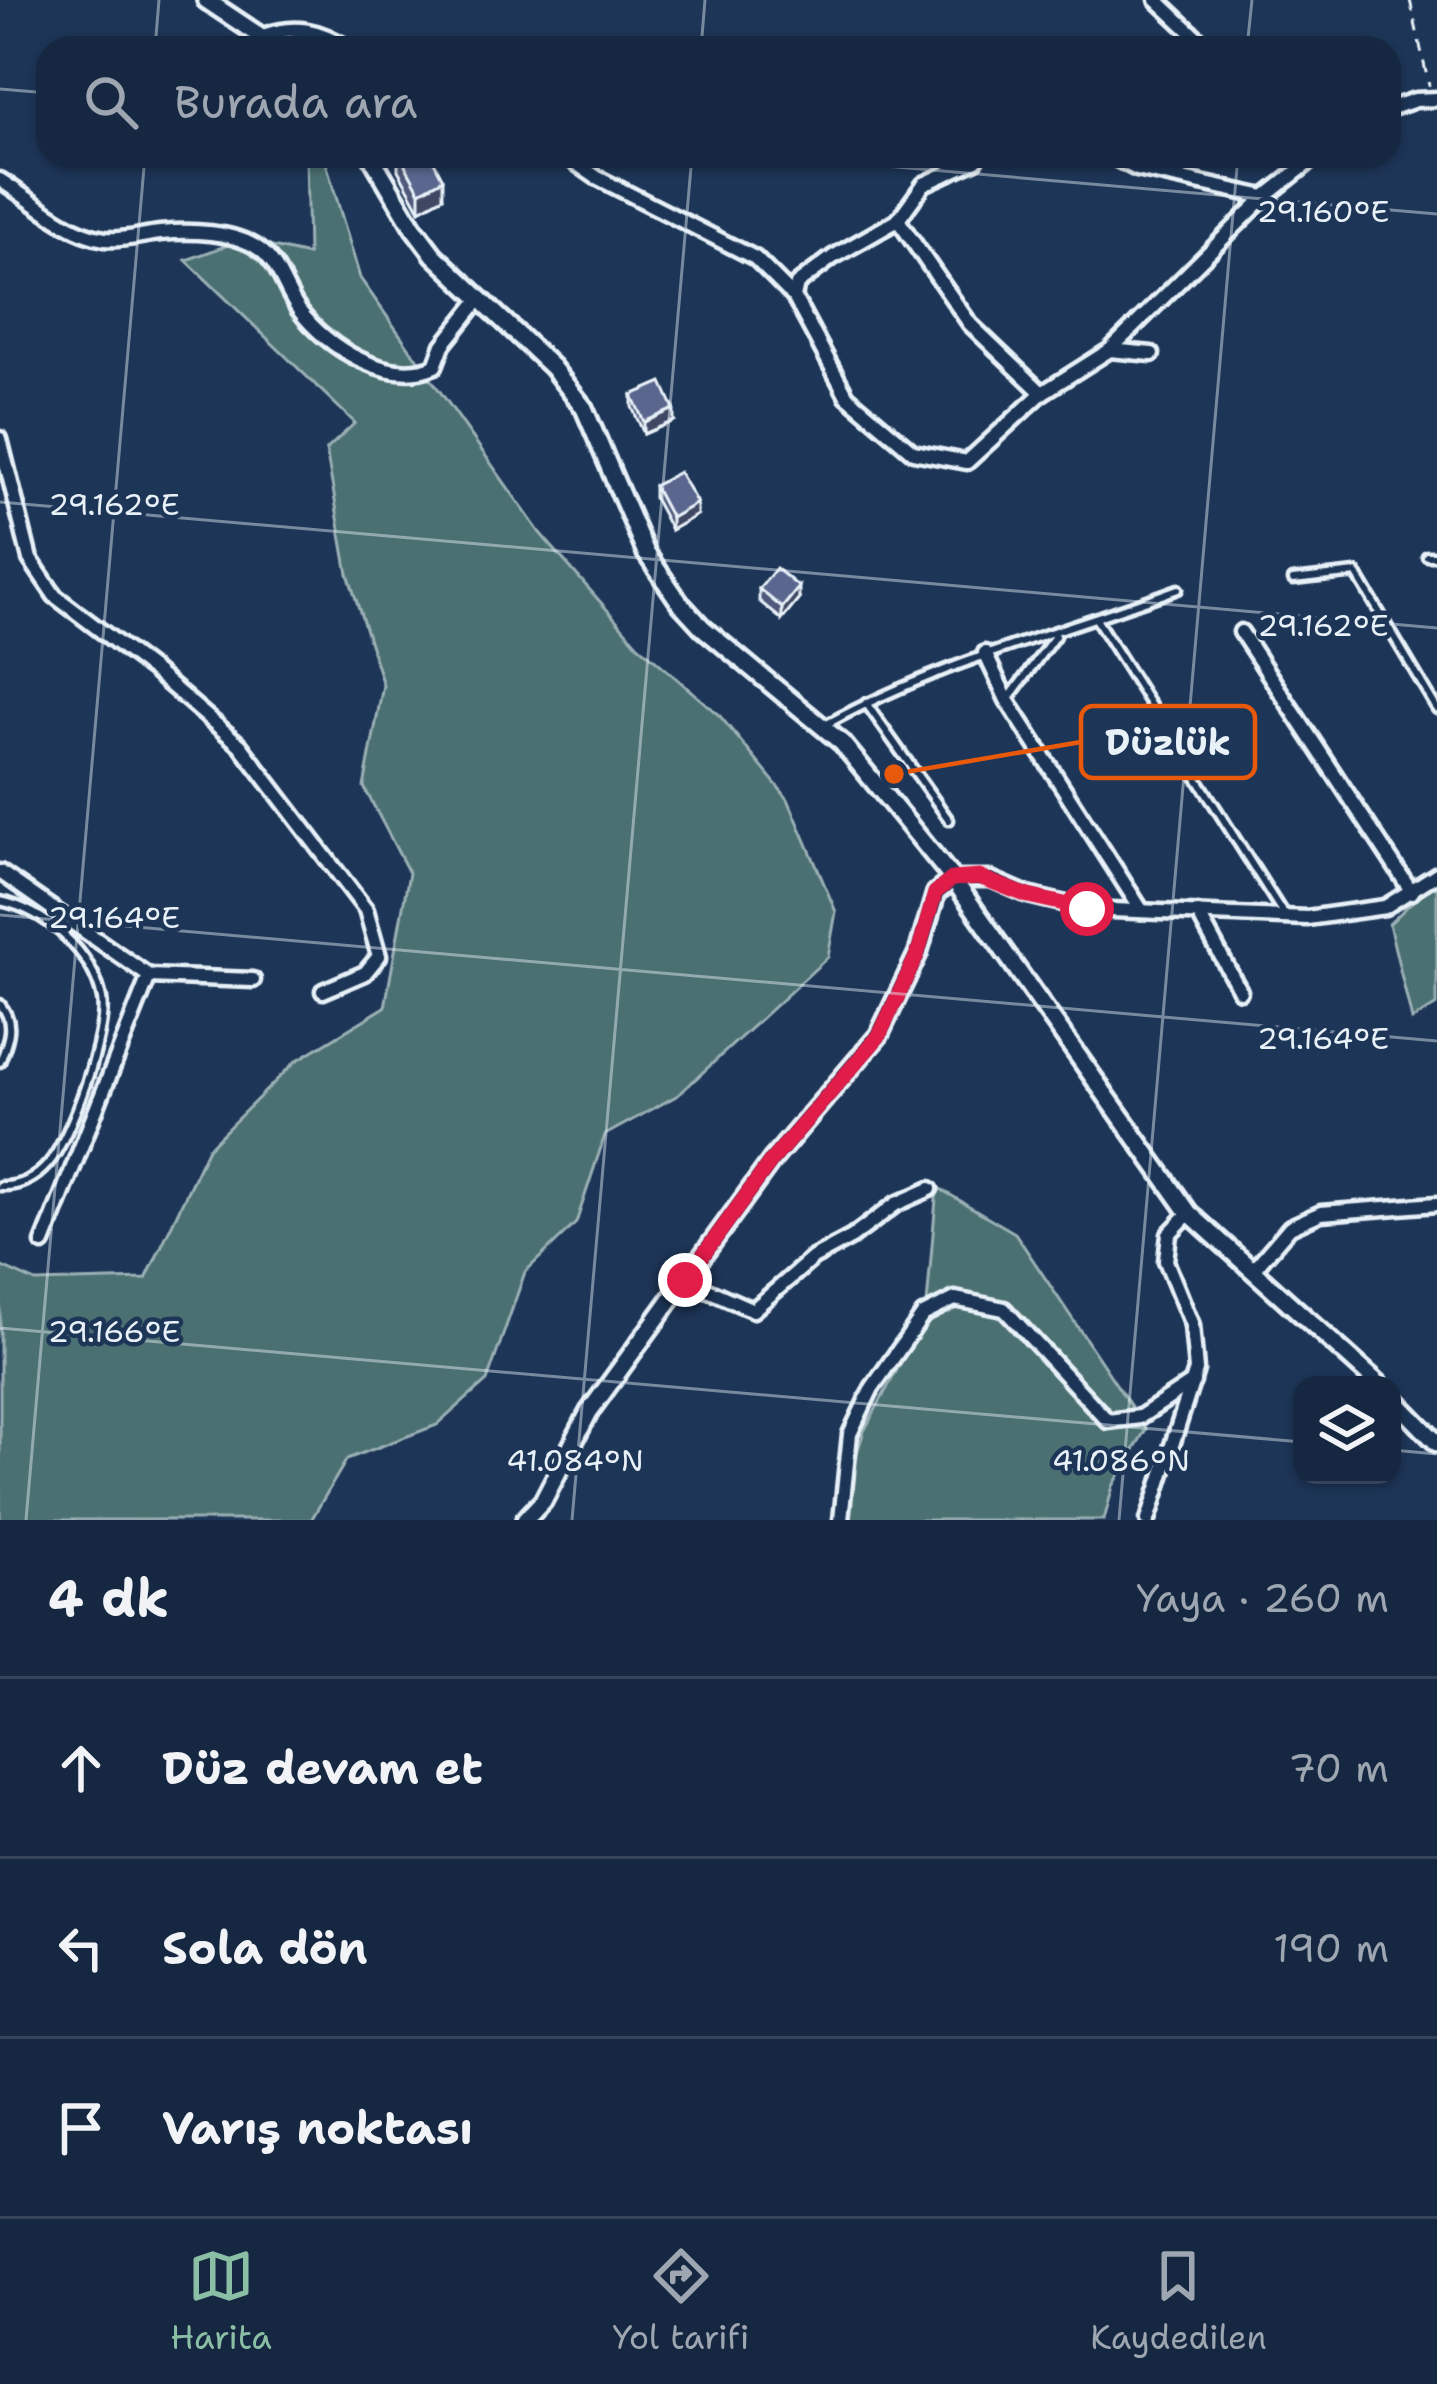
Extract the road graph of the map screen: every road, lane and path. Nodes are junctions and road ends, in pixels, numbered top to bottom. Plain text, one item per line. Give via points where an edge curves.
1 (206, 0) edge
2 (1157, 0) edge
3 (1411, 0) edge
4 (262, 35) joint
5 (324, 36) edge
6 (1195, 36) edge
7 (1434, 99) edge
8 (1401, 106) edge
9 (378, 168) edge
10 (583, 168) edge
11 (959, 168) edge
12 (1135, 168) edge
13 (1302, 168) edge
14 (0, 180) edge
15 (1265, 197) junction
16 (898, 220) junction
17 (794, 297) junction
18 (479, 300) junction
19 (1110, 350) junction
20 (1152, 354) dead end
21 (1042, 393) junction
22 (0, 439) edge
23 (1427, 556) dead end
24 (1437, 556) edge
25 (1293, 580) dead end
26 (1178, 589) dead end
27 (1096, 619) junction
28 (1240, 632) dead end
29 (1056, 634) junction
30 (985, 652) junction
31 (1007, 700) junction
32 (866, 703) junction
33 (1437, 710) edge
34 (824, 726) junction
35 (949, 820) dead end
36 (1437, 874) edge
37 (4, 879) edge
38 (952, 879) junction
39 (1412, 892) junction
40 (0, 901) edge
41 (1142, 911) junction
42 (1198, 913) junction
43 (1285, 917) junction
44 (149, 976) junction
45 (253, 980) dead end
46 (322, 991) dead end
47 (1240, 991) dead end
48 (0, 1004) edge
49 (0, 1063) edge
50 (0, 1186) edge
51 (930, 1189) dead end
52 (1437, 1204) edge
53 (1189, 1213) junction
54 (43, 1243) dead end
55 (1253, 1270) junction
56 (685, 1280) junction
57 (1370, 1376) edge
58 (1193, 1382) junction
59 (1401, 1406) edge
60 (1437, 1443) edge
61 (525, 1520) edge
62 (841, 1520) edge
63 (1148, 1520) edge

1 - 4 street
2 - 6 street
3 - 7 path
4 - 5 street via 292,28
7 - 8 street
9 - 18 street via 412,227
10 - 17 street via 755,258
11 - 16 street via 924,184
12 - 15 street
13 - 15 street
14 - 18 street via 101,238 238,237 264,251 300,311 332,343 385,370 418,374 435,366
15 - 19 street
16 - 17 street via 832,257 797,284
16 - 21 street via 970,323
17 - 21 street via 847,396 913,452 967,462
18 - 34 street via 584,408 646,553 680,603
19 - 20 street
19 - 21 street
22 - 46 street via 30,559 55,596 240,745 366,910 379,956 365,973
23 - 24 lane
25 - 33 lane via 1356,573
26 - 27 lane
27 - 29 lane
27 - 43 lane
28 - 39 street
29 - 30 lane
29 - 31 lane
30 - 31 street
30 - 32 lane
31 - 41 street
32 - 34 lane
32 - 35 lane
34 - 38 street
36 - 39 street
37 - 44 street
38 - 41 street via 991,879 1087,909
38 - 53 street
38 - 56 street via 935,893 918,953 879,1036 772,1160
39 - 43 street via 1369,911
40 - 50 lane via 31,912 74,945 93,973 103,1016 56,1154 34,1177
41 - 42 street
42 - 43 street
42 - 47 street
44 - 45 street
44 - 54 street
48 - 49 lane via 10,1033
51 - 56 street via 813,1258 753,1310
52 - 55 street via 1321,1213 1290,1227
53 - 55 street
53 - 58 street via 1169,1234 1166,1261 1192,1325
55 - 57 street
56 - 61 street via 589,1412
58 - 62 street via 1140,1417 1108,1421 1004,1309 955,1299 923,1315 872,1388 850,1434
58 - 63 street
59 - 60 street

